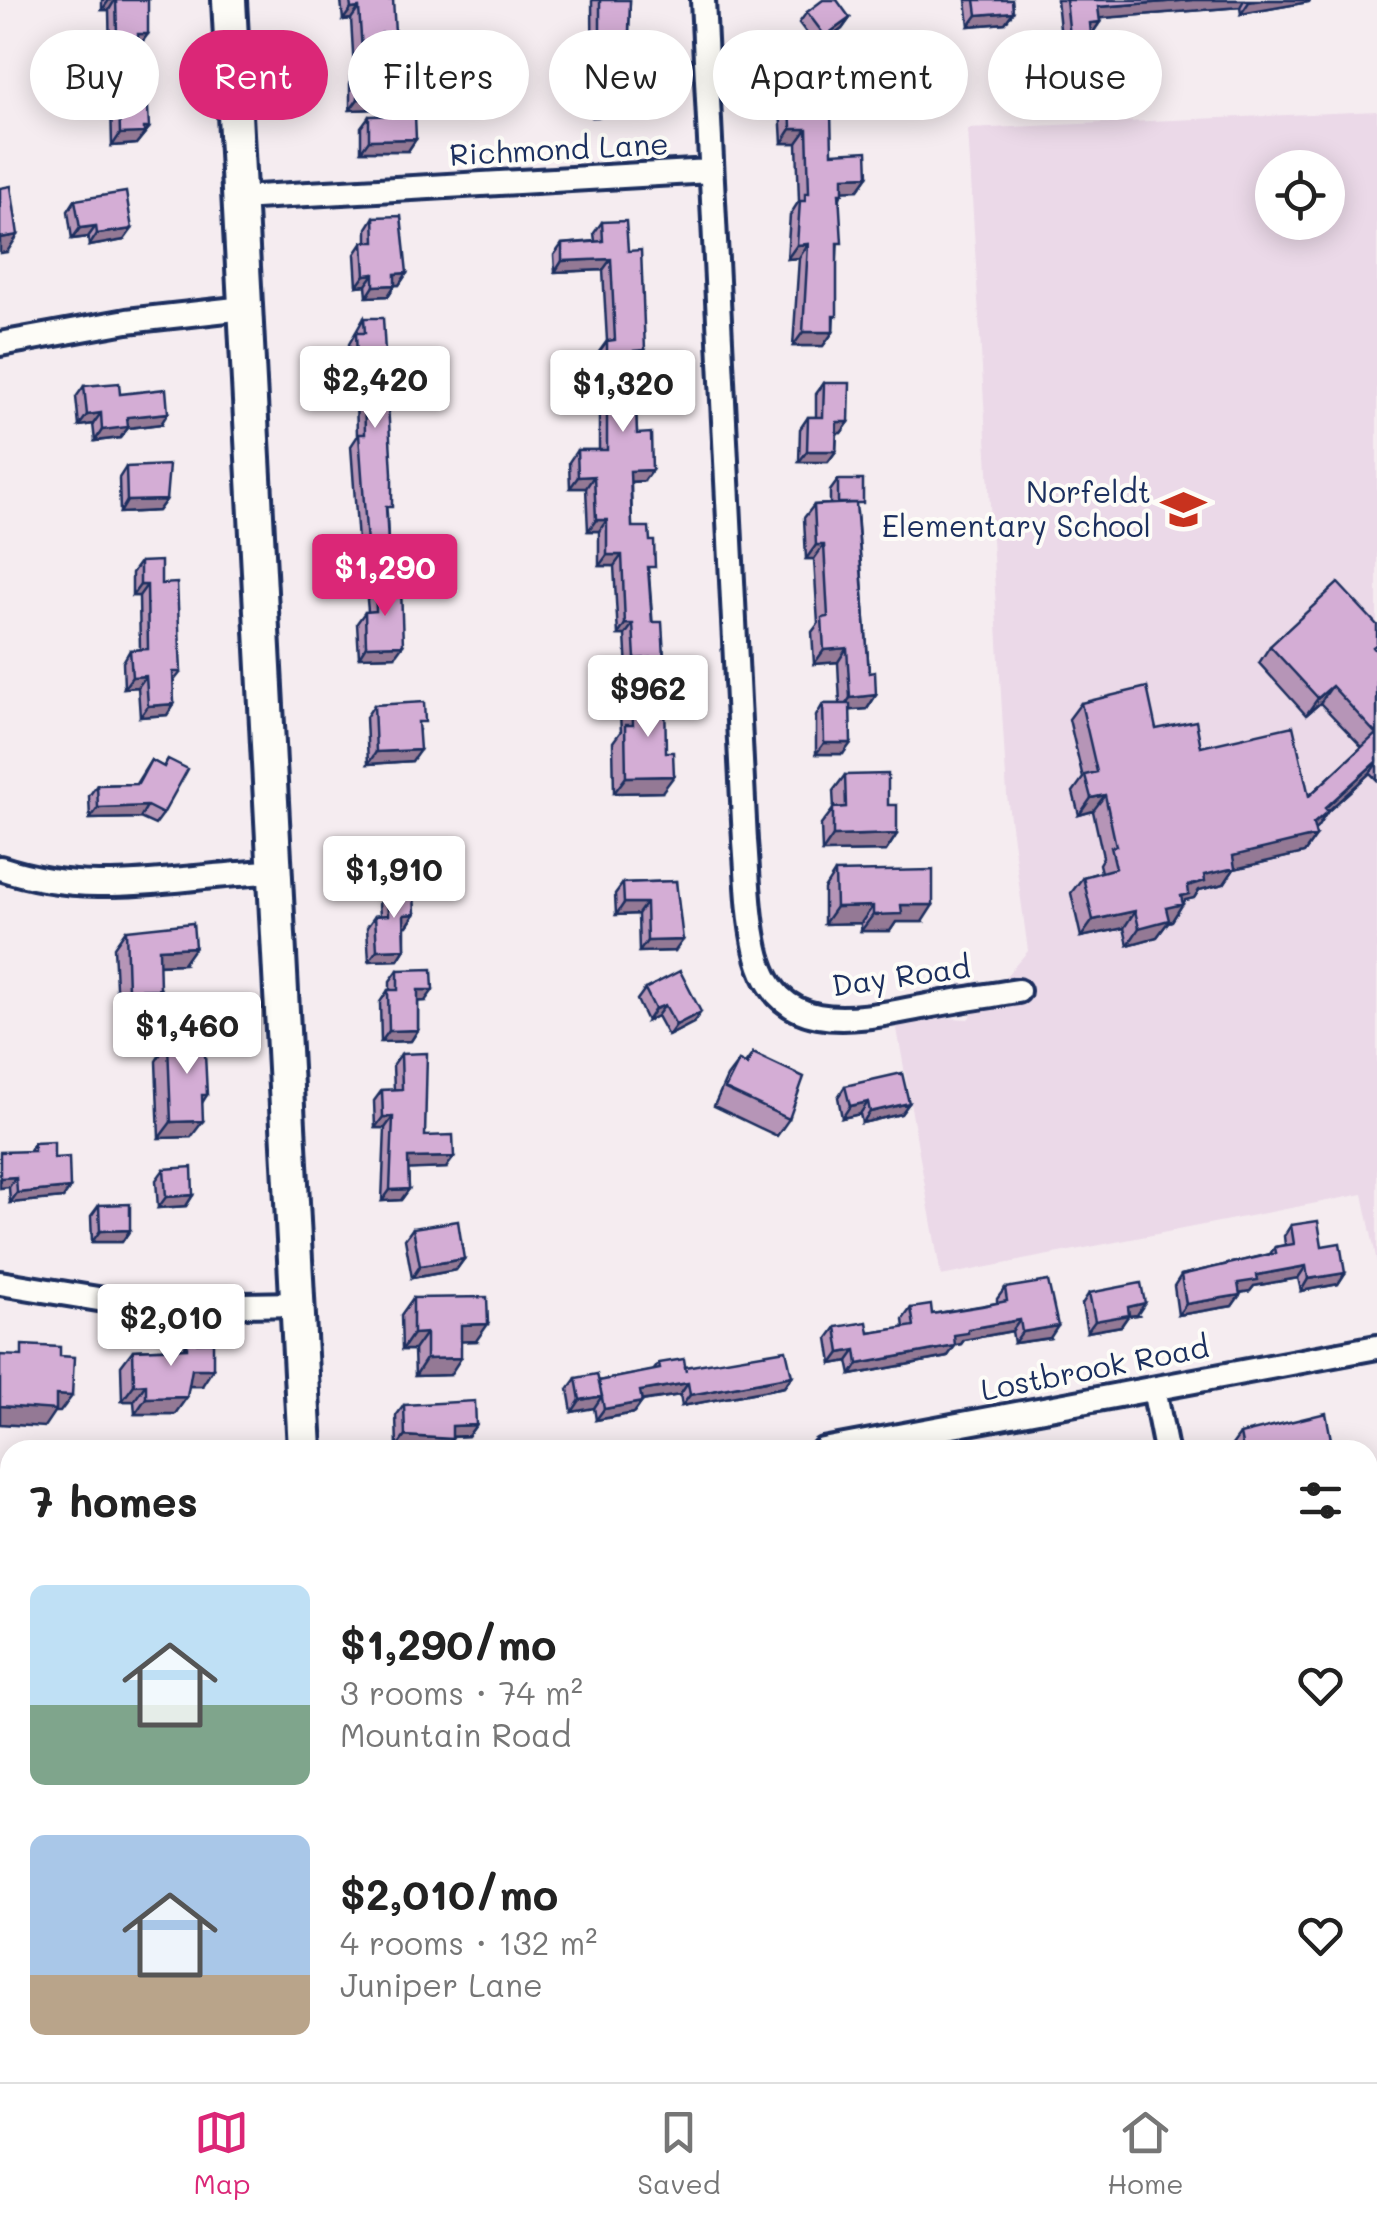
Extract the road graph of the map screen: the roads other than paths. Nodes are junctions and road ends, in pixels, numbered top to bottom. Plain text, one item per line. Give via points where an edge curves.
1 (229, 0) edge
2 (703, 0) edge
3 (710, 171) junction
4 (239, 198) junction
5 (245, 308) junction
6 (0, 344) edge
7 (0, 868) edge
8 (274, 872) junction
9 (1018, 991) dead end
10 (0, 1283) edge
11 (298, 1304) junction
12 (1377, 1346) edge
13 (1154, 1389) junction
14 (305, 1440) edge
15 (877, 1440) edge
16 (1164, 1440) edge

1 - 4 main road
2 - 3 street, Richmond Lane
3 - 4 street, Richmond Lane
3 - 9 street, Day Road via 756,950 768,981 801,1012 855,1020
4 - 5 main road
5 - 6 street
5 - 8 main road
7 - 8 street via 33,879 106,887
8 - 11 main road
10 - 11 street via 147,1307
11 - 14 main road
12 - 13 street, Lostbrook Road
13 - 15 street, Lostbrook Road
13 - 16 street

